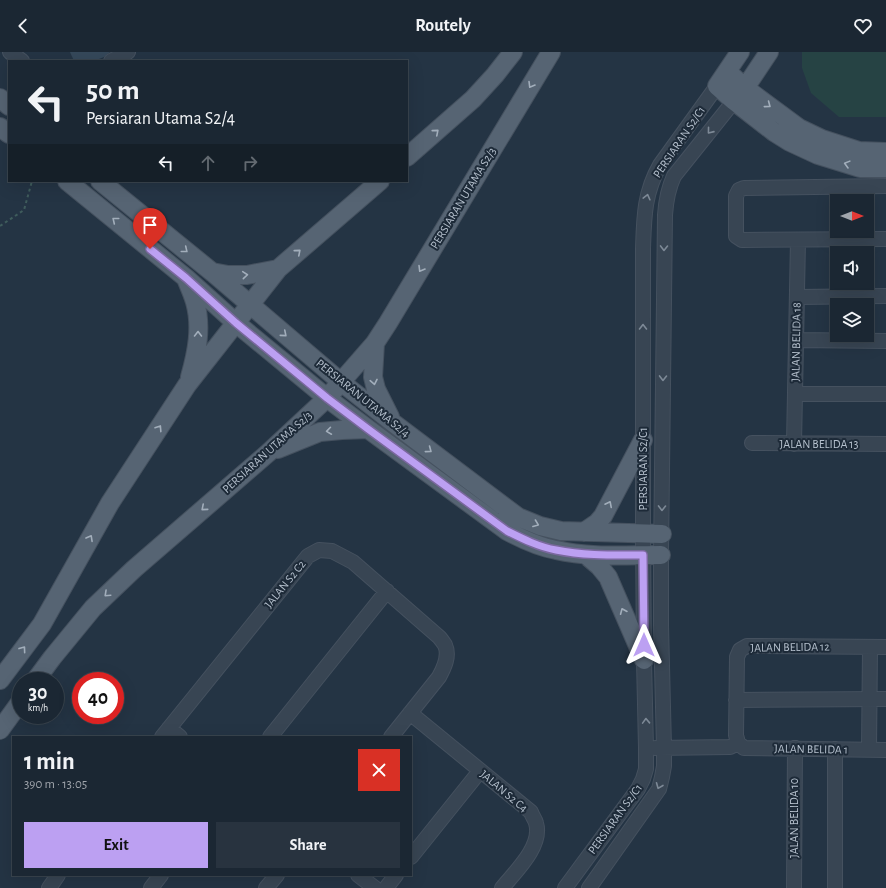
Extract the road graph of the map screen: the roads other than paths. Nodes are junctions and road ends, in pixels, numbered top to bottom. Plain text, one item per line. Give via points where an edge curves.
1 (10, 52) edge
2 (128, 52) edge
3 (513, 52) edge
4 (551, 52) edge
5 (740, 52) edge
6 (769, 52) edge
7 (21, 60) edge
8 (113, 60) edge
9 (727, 71) junction
10 (717, 86) junction
11 (740, 94) junction
12 (0, 98) edge
13 (8, 105) edge
14 (0, 127) edge
15 (8, 133) edge
16 (886, 152) edge
17 (408, 156) edge
18 (886, 168) edge
19 (68, 182) edge
20 (101, 182) edge
21 (379, 182) edge
22 (886, 186) edge
23 (886, 239) edge
24 (798, 240) junction
25 (278, 269) junction
26 (212, 272) junction
27 (186, 278) junction
28 (886, 296) edge
29 (797, 297) junction
30 (250, 305) junction
31 (236, 323) junction
32 (796, 340) junction
33 (886, 341) edge
34 (375, 343) junction
35 (341, 382) junction
36 (187, 385) junction
37 (795, 394) junction
38 (886, 394) edge
39 (327, 398) junction
40 (392, 422) junction
41 (368, 429) junction
42 (642, 440) junction
43 (752, 443) dead end
44 (794, 444) junction
45 (886, 444) edge
46 (268, 453) junction
47 (584, 532) junction
48 (643, 534) junction
49 (662, 534) junction
50 (586, 555) junction
51 (643, 555) junction
52 (661, 555) junction
53 (387, 591) junction
54 (870, 647) junction
55 (886, 647) edge
56 (644, 660) junction
57 (42, 672) edge
58 (0, 680) edge
59 (869, 699) junction
60 (886, 699) edge
61 (736, 700) junction
62 (12, 713) edge
63 (410, 713) junction
64 (0, 730) edge
65 (170, 734) edge
66 (271, 736) edge
67 (392, 736) edge
68 (738, 743) junction
69 (646, 748) junction
70 (664, 748) junction
71 (795, 748) junction
72 (836, 749) junction
73 (869, 750) junction
74 (886, 750) edge
75 (480, 771) junction
76 (412, 856) edge
77 (57, 876) edge
78 (160, 876) edge
79 (276, 876) edge
80 (359, 876) edge
81 (395, 876) edge
82 (49, 888) edge
83 (150, 888) edge
84 (266, 888) edge
85 (375, 888) edge
86 (386, 888) edge
87 (502, 888) edge
88 (565, 888) edge
89 (589, 888) edge
90 (794, 888) edge
91 (835, 888) edge

1 - 7 street
2 - 8 street
17 -> 3 main road via 473,99
4 -> 34 main road, PERSIARAN UTAMA S2/3
5 - 9 main road, PERSIARAN S2/C1
6 - 11 main road
9 - 10 main road, PERSIARAN S2/C1
9 - 11 main road
10 - 11 main road
42 -> 10 street, PERSIARAN S2/C1 via 643,249 646,202 654,175 660,165
11 -> 16 main road via 822,139 859,151
18 -> 11 main road via 860,168 818,155 784,139 774,132
11 -> 49 street, PERSIARAN S2/C1 via 679,169 667,196
12 - 13 main road
14 - 15 main road
27 -> 19 main road, PERSIARAN UTAMA S2/4
20 -> 26 main road, PERSIARAN UTAMA S2/4
25 -> 21 main road
22 - 24 street via 739,190 736,196 736,236 742,240
23 - 24 street
24 - 29 street, JALAN BELIDA 18
26 -> 25 main road via 247,275
25 - 30 main road
26 - 30 main road, PERSIARAN UTAMA S2/4
27 - 31 main road, PERSIARAN UTAMA S2/4
36 -> 27 main road via 196,356 198,316
28 - 29 street
29 - 32 street, JALAN BELIDA 18
30 - 31 main road
30 -> 35 main road, PERSIARAN UTAMA S2/4
31 - 36 main road
31 - 39 main road, PERSIARAN UTAMA S2/4
32 - 33 street
32 - 37 street, JALAN BELIDA 18
34 - 35 main road, PERSIARAN UTAMA S2/3
34 -> 40 main road via 373,377
35 - 39 main road, PERSIARAN UTAMA S2/3
35 - 40 main road, PERSIARAN UTAMA S2/4
58 -> 36 main road via 42,624 110,502
37 - 38 street
37 - 44 street, JALAN BELIDA 18
39 - 41 main road, PERSIARAN UTAMA S2/4
39 - 46 main road, PERSIARAN UTAMA S2/3
40 -> 47 main road, PERSIARAN UTAMA S2/4 via 518,517 561,531
41 -> 46 main road via 320,432
41 - 50 main road, PERSIARAN UTAMA S2/4 via 507,531 555,550
47 -> 42 main road via 603,516
42 - 48 street, PERSIARAN S2/C1
43 - 44 street, JALAN BELIDA 13
44 - 45 street, JALAN BELIDA 13
46 -> 57 main road, PERSIARAN UTAMA S2/3 via 134,569 93,608
47 - 48 main road, PERSIARAN UTAMA S2/4
48 - 49 main road, PERSIARAN UTAMA S2/4
48 - 51 street, PERSIARAN S2/C1
49 - 52 street, PERSIARAN S2/C1
50 - 51 main road, PERSIARAN UTAMA S2/4
56 -> 50 main road via 608,577
51 - 52 main road, PERSIARAN UTAMA S2/4
51 - 56 street, PERSIARAN S2/C1
52 - 70 street, PERSIARAN S2/C1
53 - 63 street, JALAN S2 C2 via 439,637 445,646 447,658 444,668
53 - 65 street, JALAN S2 C2 via 353,562 332,551 319,550 308,556
53 - 66 street
54 - 55 street, JALAN BELIDA 12
54 - 59 street
54 - 61 street, JALAN BELIDA 12 via 747,646 740,650 737,657
69 -> 56 street, PERSIARAN S2/C1
59 - 60 street
59 - 61 street
59 - 73 street
61 - 68 street, JALAN BELIDA 12
62 - 64 main road
63 - 67 street, JALAN S2 C2
63 - 75 street, JALAN S2 C4
68 - 70 street via 730,746
68 - 71 street, JALAN BELIDA 1 via 744,748
69 - 70 street
69 - 88 street, PERSIARAN S2/C1 via 644,779
70 -> 89 street, PERSIARAN S2/C1 via 659,789
71 - 72 street, JALAN BELIDA 1
71 - 90 street, JALAN BELIDA 10
72 - 73 street, JALAN BELIDA 1
72 - 91 street
73 - 74 street, JALAN BELIDA 1
75 - 76 street
75 - 87 street, JALAN S2 C4 via 531,812 536,824 536,839 527,858
77 - 82 street
78 - 83 street
79 - 84 street
80 - 85 street
81 - 86 street

